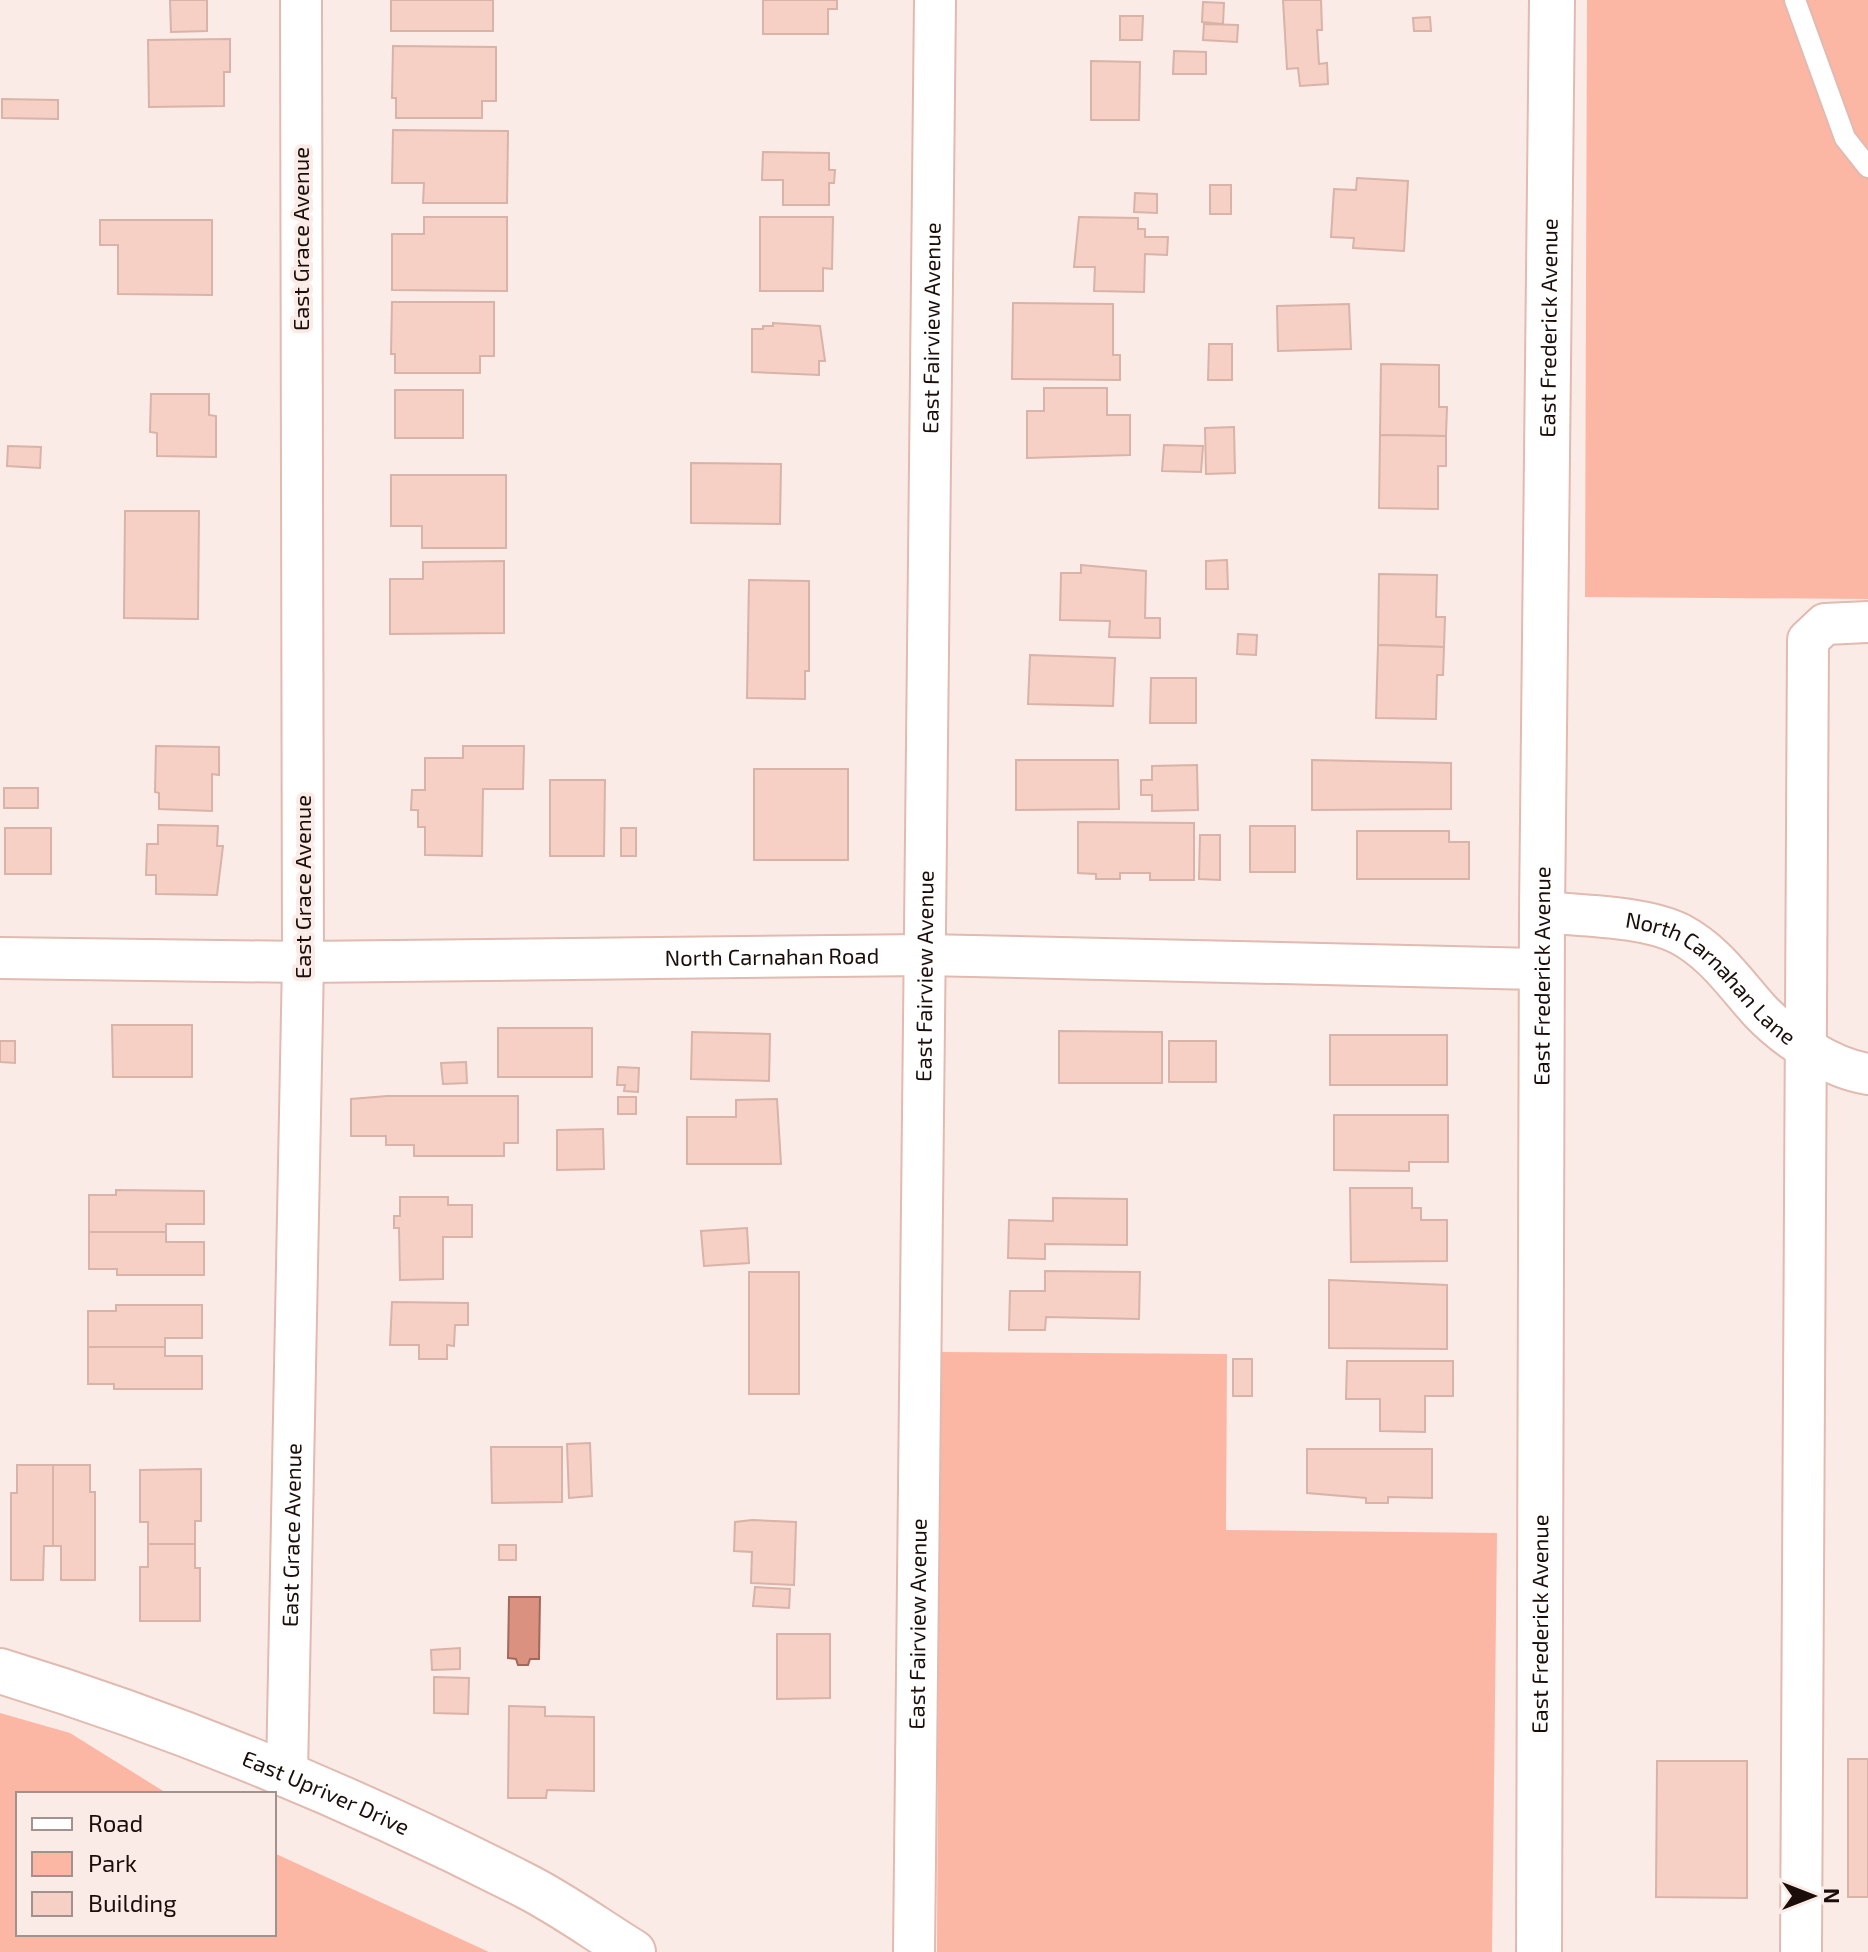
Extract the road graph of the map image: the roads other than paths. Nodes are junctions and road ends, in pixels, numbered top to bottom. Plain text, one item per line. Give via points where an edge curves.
1 (301, 0) edge
2 (935, 0) edge
3 (1552, 0) edge
4 (1795, 0) edge
5 (1868, 167) edge
6 (1868, 622) edge
7 (1542, 912) junction
8 (925, 955) junction
9 (0, 958) edge
10 (303, 962) junction
11 (1542, 969) junction
12 (1807, 1048) junction
13 (1868, 1074) edge
14 (0, 1671) edge
15 (287, 1773) junction
16 (633, 1952) edge
17 (914, 1952) edge
18 (1539, 1952) edge
19 (1801, 1952) edge

1 - 10 street, East Grace Avenue
2 - 8 street, East Fairview Avenue
3 - 7 main road, East Frederick Avenue
4 - 5 lane via 1845,138
6 - 12 street via 1825,624 1808,640
7 - 11 main road, East Frederick Avenue
7 - 12 street, North Carnahan Lane via 1678,933 1717,960 1761,1012
8 - 10 street, North Carnahan Road
8 - 11 street, North Carnahan Road
8 - 17 street, East Fairview Avenue
9 - 10 street, North Carnahan Road
10 - 15 street, East Grace Avenue
11 - 18 main road, East Frederick Avenue
12 - 13 street, North Carnahan Lane
12 - 19 street
14 - 15 main road, East Upriver Drive via 101,1701
15 - 16 main road, East Upriver Drive via 526,1886

